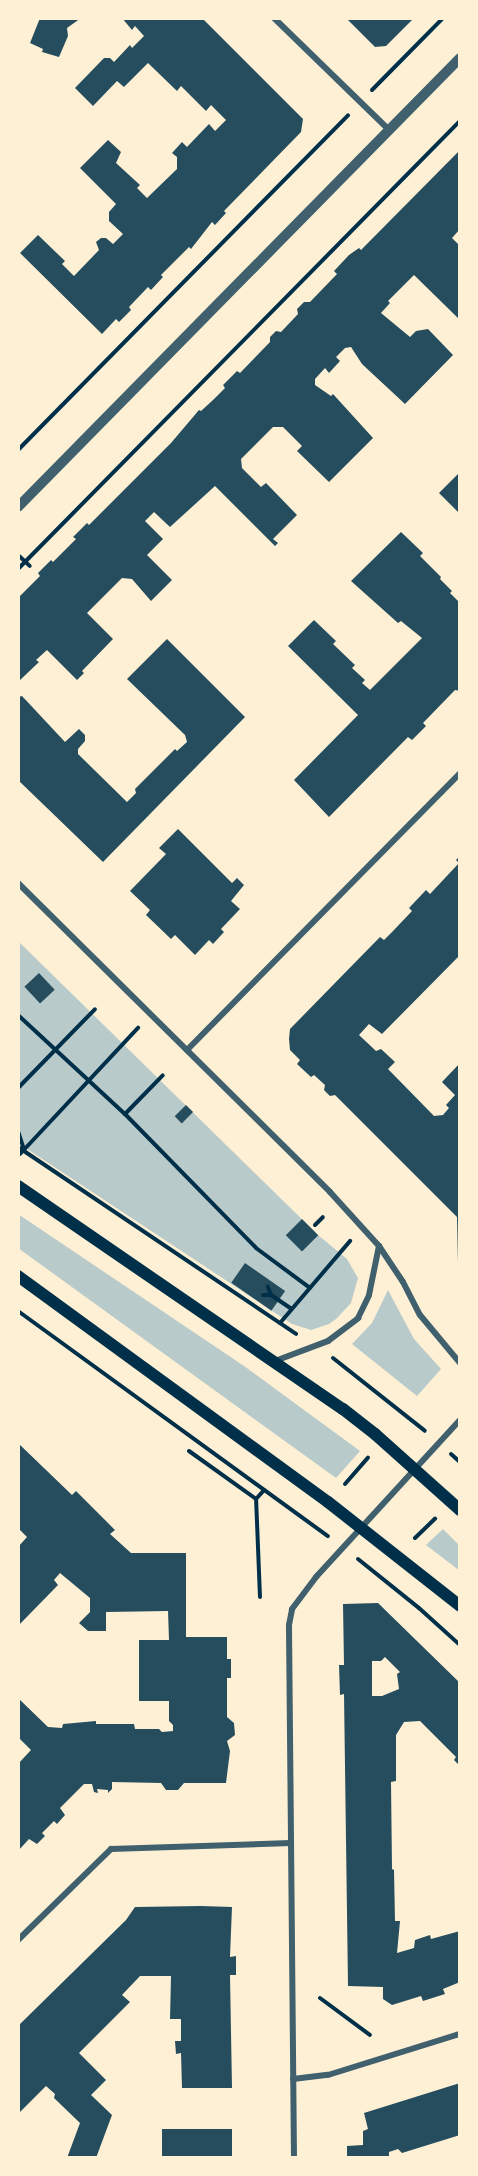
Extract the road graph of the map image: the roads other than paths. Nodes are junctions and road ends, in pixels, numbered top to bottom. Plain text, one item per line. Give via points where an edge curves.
1 (274, 18) edge
2 (460, 58) edge
3 (389, 130) junction
4 (18, 507) edge
5 (460, 773) edge
6 (18, 883) edge
7 (187, 1050) junction
8 (18, 1186) edge
9 (379, 1246) junction
10 (18, 1276) edge
11 (274, 1362) junction
12 (460, 1363) edge
13 (460, 1420) edge
14 (415, 1469) junction
15 (460, 1510) edge
16 (361, 1527) junction
17 (460, 1605) edge
18 (291, 1843) junction
19 (18, 1940) edge
20 (460, 2034) edge
21 (293, 2079) junction
22 (294, 2158) edge

1 - 3 street
2 - 3 street
3 - 4 street
5 - 7 street
6 - 7 street
7 - 9 street
8 - 11 main road
9 - 11 street via 369,1295 358,1318 328,1341
9 - 12 street via 420,1315
10 - 16 main road
11 - 14 main road via 343,1409
13 - 14 street
14 - 15 main road
14 - 16 street
16 - 17 main road
16 - 18 street via 292,1609
18 - 19 street via 111,1849
18 - 21 street
20 - 21 street via 328,2075
21 - 22 street

